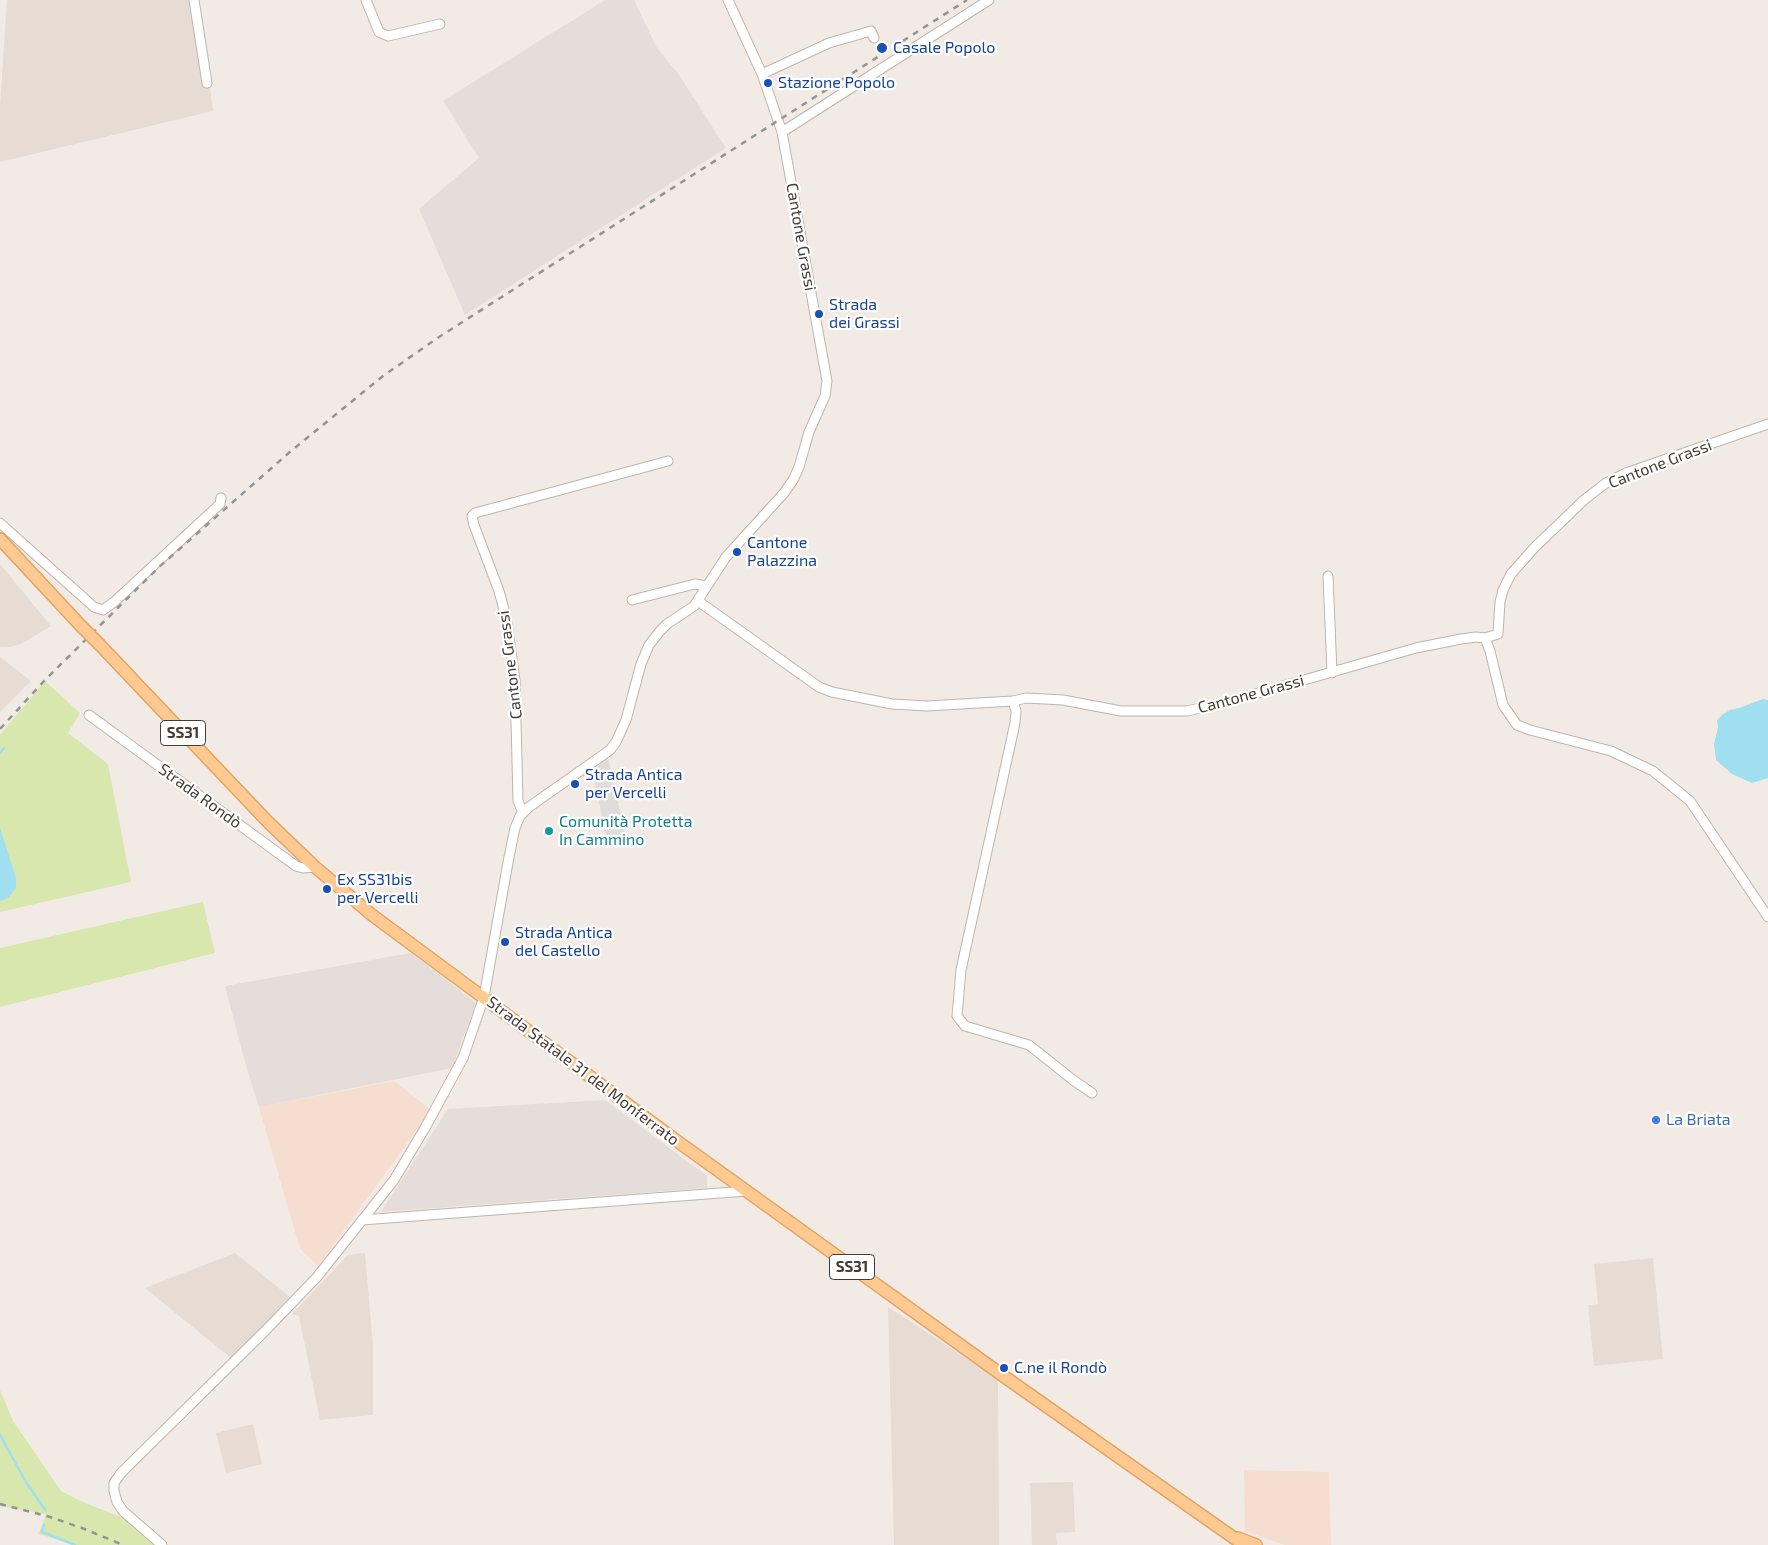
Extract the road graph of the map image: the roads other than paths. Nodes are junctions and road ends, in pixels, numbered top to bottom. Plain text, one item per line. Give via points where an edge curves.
1 (194, 0) edge
2 (366, 0) edge
3 (728, 0) edge
4 (989, 0) edge
5 (440, 24) dead end
6 (874, 38) dead end
7 (762, 74) junction
8 (207, 83) dead end
9 (781, 128) junction
10 (1768, 424) edge
11 (668, 461) dead end
12 (221, 498) dead end
13 (0, 523) edge
14 (0, 539) edge
15 (1328, 576) dead end
16 (706, 586) junction
17 (632, 600) dead end
18 (698, 601) junction
19 (1485, 638) junction
20 (1332, 673) junction
21 (1013, 701) junction
22 (88, 715) dead end
23 (523, 813) junction
24 (315, 867) junction
25 (1768, 917) edge
26 (484, 997) junction
27 (1092, 1093) dead end
28 (747, 1191) junction
29 (362, 1220) junction
30 (1225, 1533) junction
31 (162, 1545) edge
32 (1244, 1545) edge
33 (1256, 1545) edge

1 - 8 street
2 - 5 street via 380,32 388,36
3 - 7 street, Cantone Grassi
4 - 9 street
6 - 7 street via 871,31 829,43
7 - 9 street, Cantone Grassi
9 - 16 street, Cantone Grassi via 827,389 793,480 726,557
10 - 19 street, Cantone Grassi via 1626,473 1606,483 1584,500 1511,574 1500,602 1498,634
11 - 23 street, Cantone Grassi via 472,516 506,617 515,680 518,801
12 - 13 street via 220,504 103,610 94,607
14 - 24 main road, Strada Statale 31 del Monferrato / SS31, bridge via 267,821
15 - 20 street
16 - 17 street via 695,584
16 - 18 street, Cantone Grassi
18 - 21 street, Cantone Grassi via 819,687 892,704 927,706
18 - 23 street, Cantone Grassi via 660,631 649,645 626,720 610,750
19 - 20 street, Cantone Grassi via 1476,636 1416,648
19 - 25 street via 1503,705 1517,725 1611,751 1653,771 1690,800
20 - 21 street, Cantone Grassi via 1186,711 1121,711 1063,700 1026,698
21 - 27 street via 1015,723 961,970 957,1016 965,1026 1029,1045
22 - 24 street, Strada Rondò via 296,866
23 - 26 street via 515,828
24 - 26 main road, Strada Statale 31 del Monferrato / SS31
26 - 28 main road, Strada Statale 31 del Monferrato / SS31
26 - 29 street via 462,1058 426,1128 394,1180
28 - 29 street
28 - 30 main road, Strada Statale 31 del Monferrato / SS31
29 - 31 street via 317,1277 114,1483 117,1502 123,1511
30 - 32 main road, Strada Statale 31 del Monferrato / SS31
30 - 33 main road, Strada Statale 31 del Monferrato / SS31

